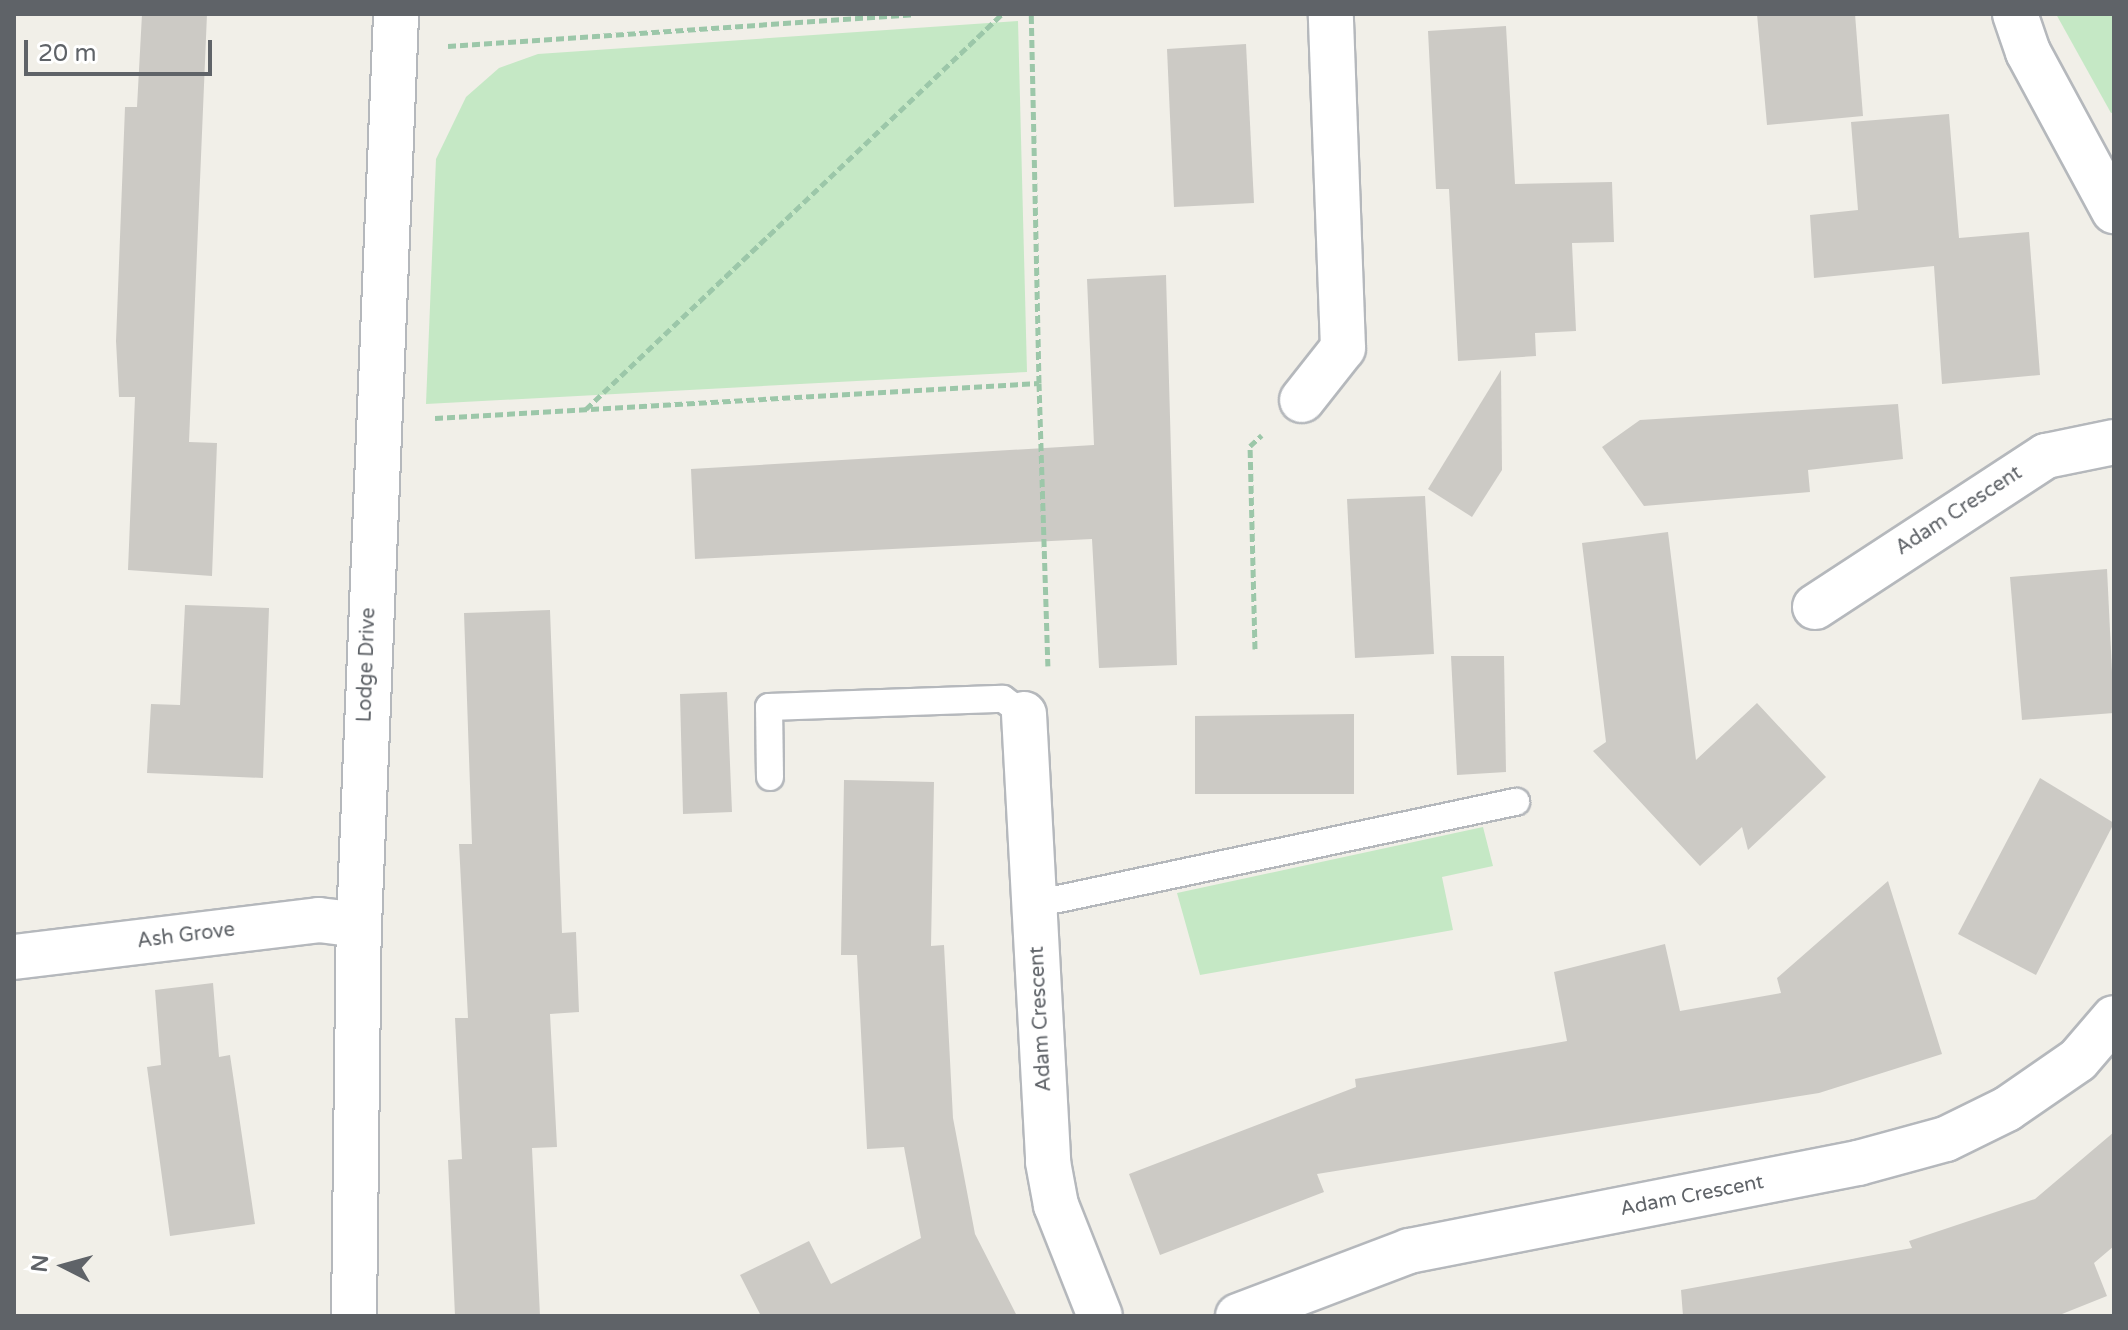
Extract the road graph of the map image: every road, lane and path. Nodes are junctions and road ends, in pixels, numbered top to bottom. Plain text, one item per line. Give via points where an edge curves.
1 (914, 14) edge
2 (1002, 14) edge
3 (1031, 14) edge
4 (1331, 14) edge
5 (2015, 14) edge
6 (395, 30) edge
7 (2114, 211) edge
8 (1039, 383) junction
9 (1302, 400) joint
10 (586, 409) junction
11 (378, 421) junction
12 (2114, 442) edge
13 (1815, 607) dead end
14 (1255, 649) dead end
15 (1024, 714) junction
16 (770, 777) dead end
17 (1516, 802) dead end
18 (1035, 904) junction
19 (359, 925) junction
20 (14, 957) edge
21 (2114, 1018) edge
22 (354, 1316) edge
23 (1100, 1316) edge
24 (1238, 1316) edge

1 - 6 path via 500,46
2 - 10 path
3 - 8 path
4 - 9 street via 1343,348
5 - 7 street via 2028,52
6 - 11 street, Lodge Drive
8 - 10 path
8 - 15 path via 1049,678
9 - 14 path via 1250,446
10 - 11 path
11 - 19 street, Lodge Drive
12 - 13 street, Adam Crescent via 2046,456
15 - 16 lane via 1003,699 769,707
15 - 18 street, Adam Crescent
17 - 18 lane
18 - 23 street, Adam Crescent via 1048,1162 1056,1205
19 - 20 street, Ash Grove via 319,920
19 - 22 street, Lodge Drive
21 - 24 street, Adam Crescent via 2078,1060 2007,1109 1946,1139 1858,1163 1409,1251

